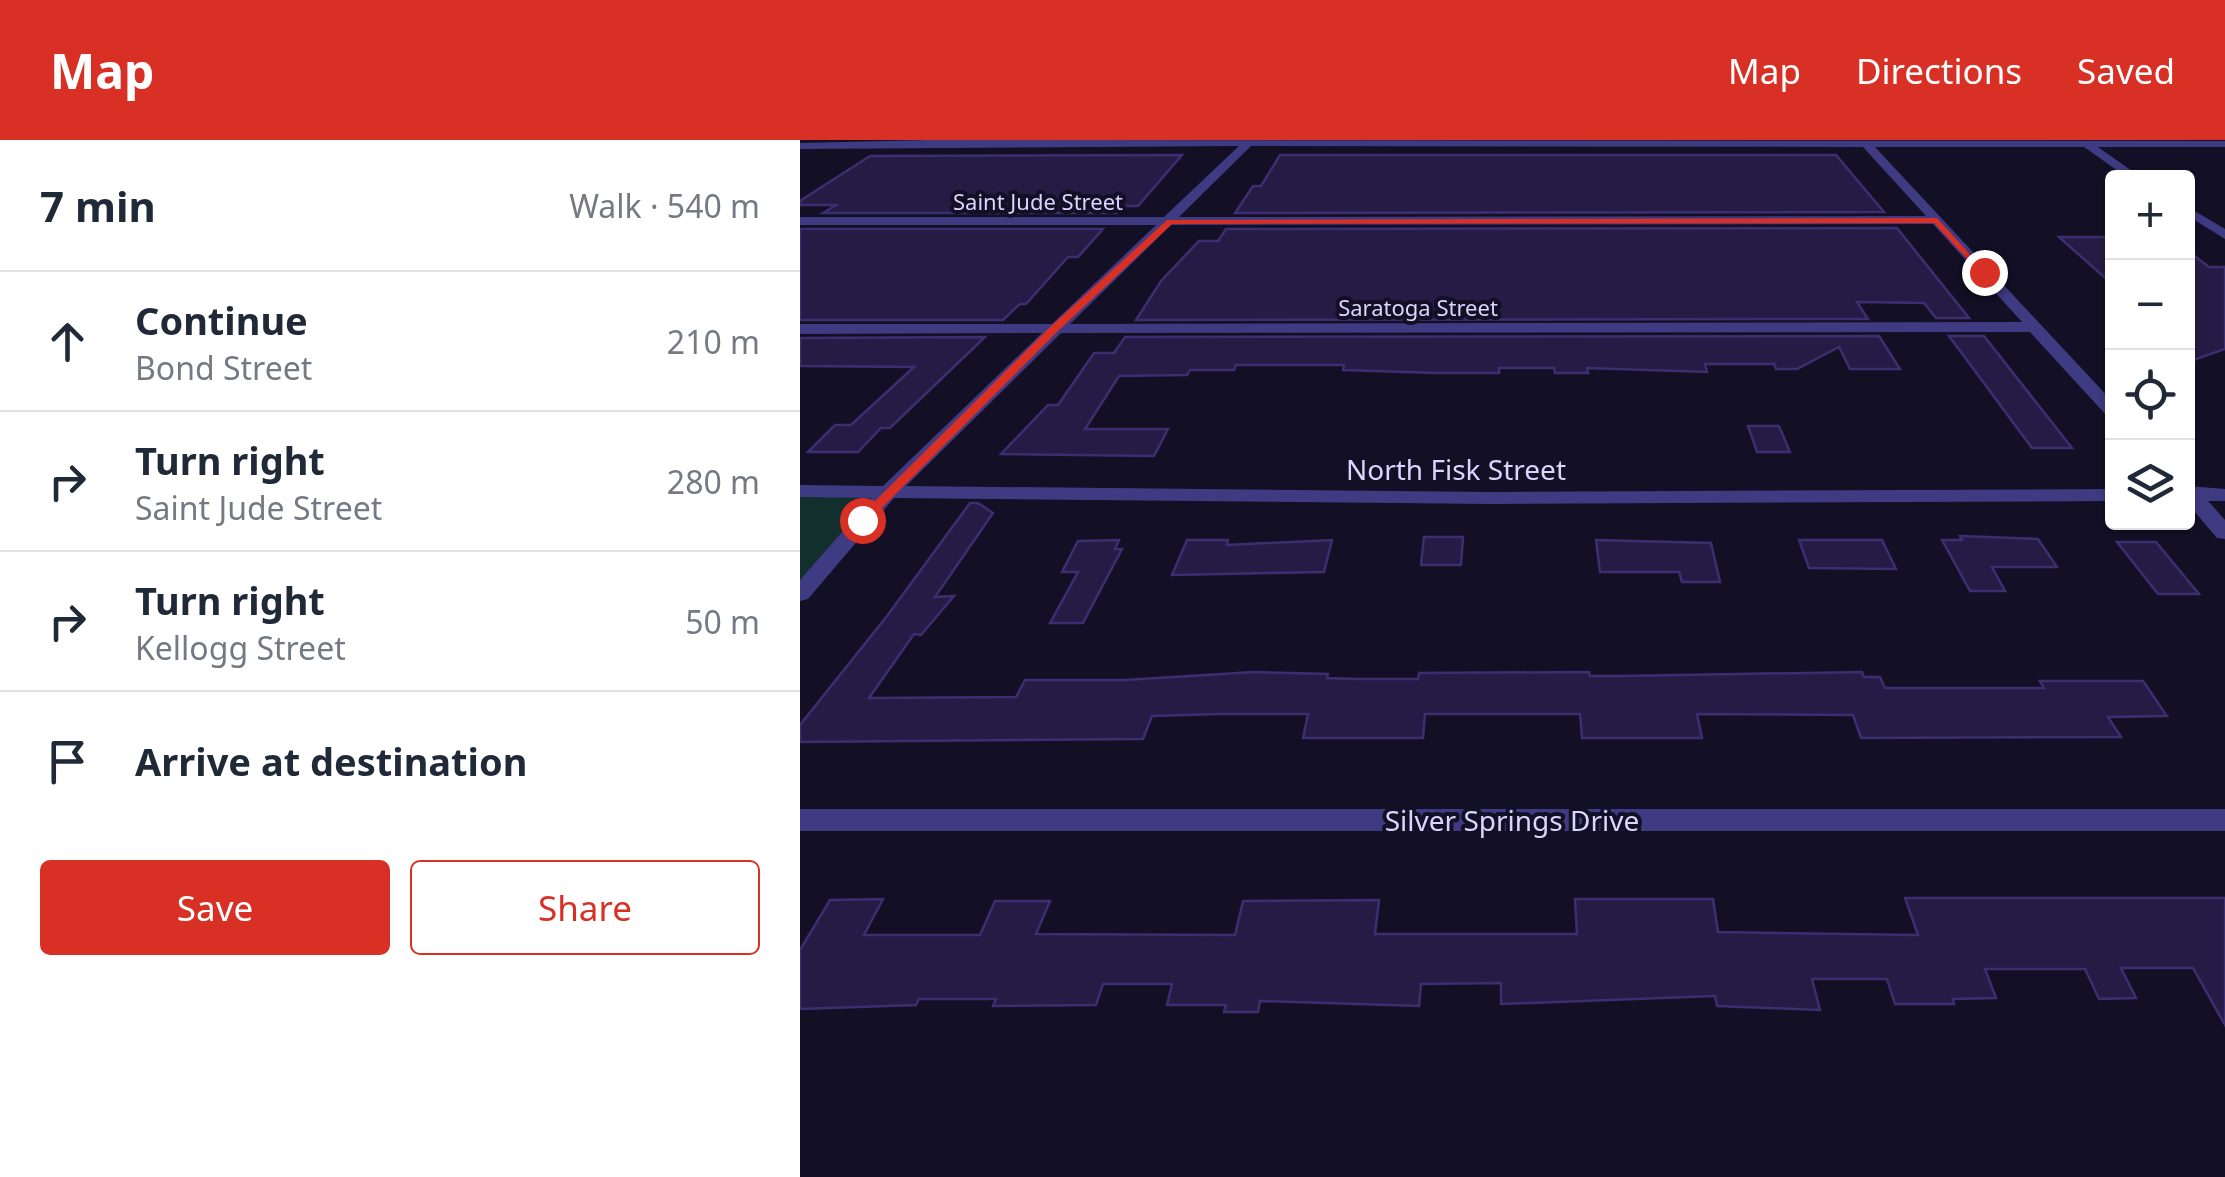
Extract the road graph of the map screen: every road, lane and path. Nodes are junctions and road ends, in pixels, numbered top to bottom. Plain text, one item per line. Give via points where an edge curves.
1 (984, 141) edge
2 (1250, 141) edge
3 (1865, 142) edge
4 (2084, 142) edge
5 (2225, 144) edge
6 (800, 146) edge
7 (2126, 170) edge
8 (2195, 215) edge
9 (1937, 220) junction
10 (800, 221) edge
11 (1170, 222) junction
12 (2225, 235) edge
13 (2036, 328) junction
14 (800, 329) edge
15 (1053, 330) junction
16 (2105, 403) edge
17 (890, 490) junction
18 (800, 491) edge
19 (2195, 494) edge
20 (2105, 495) edge
21 (2225, 495) edge
22 (2195, 501) edge
23 (2225, 533) edge
24 (800, 594) edge
25 (800, 820) edge
26 (2225, 820) edge

1 - 2 street
1 - 6 street
2 - 3 street
2 - 11 street
3 - 4 street
3 - 9 street
4 - 5 street
4 - 7 street
8 - 12 street
9 - 11 street, Saint Jude Street
9 - 13 street
10 - 11 street, Saint Jude Street
11 - 15 street
13 - 15 street, Saratoga Street
13 - 16 street
14 - 15 street, Saratoga Street
15 - 17 street
17 - 18 street, North Fisk Street
17 - 20 street, North Fisk Street via 1493,498
17 - 24 street
19 - 21 street
22 - 23 street
25 - 26 street, Silver Springs Drive

